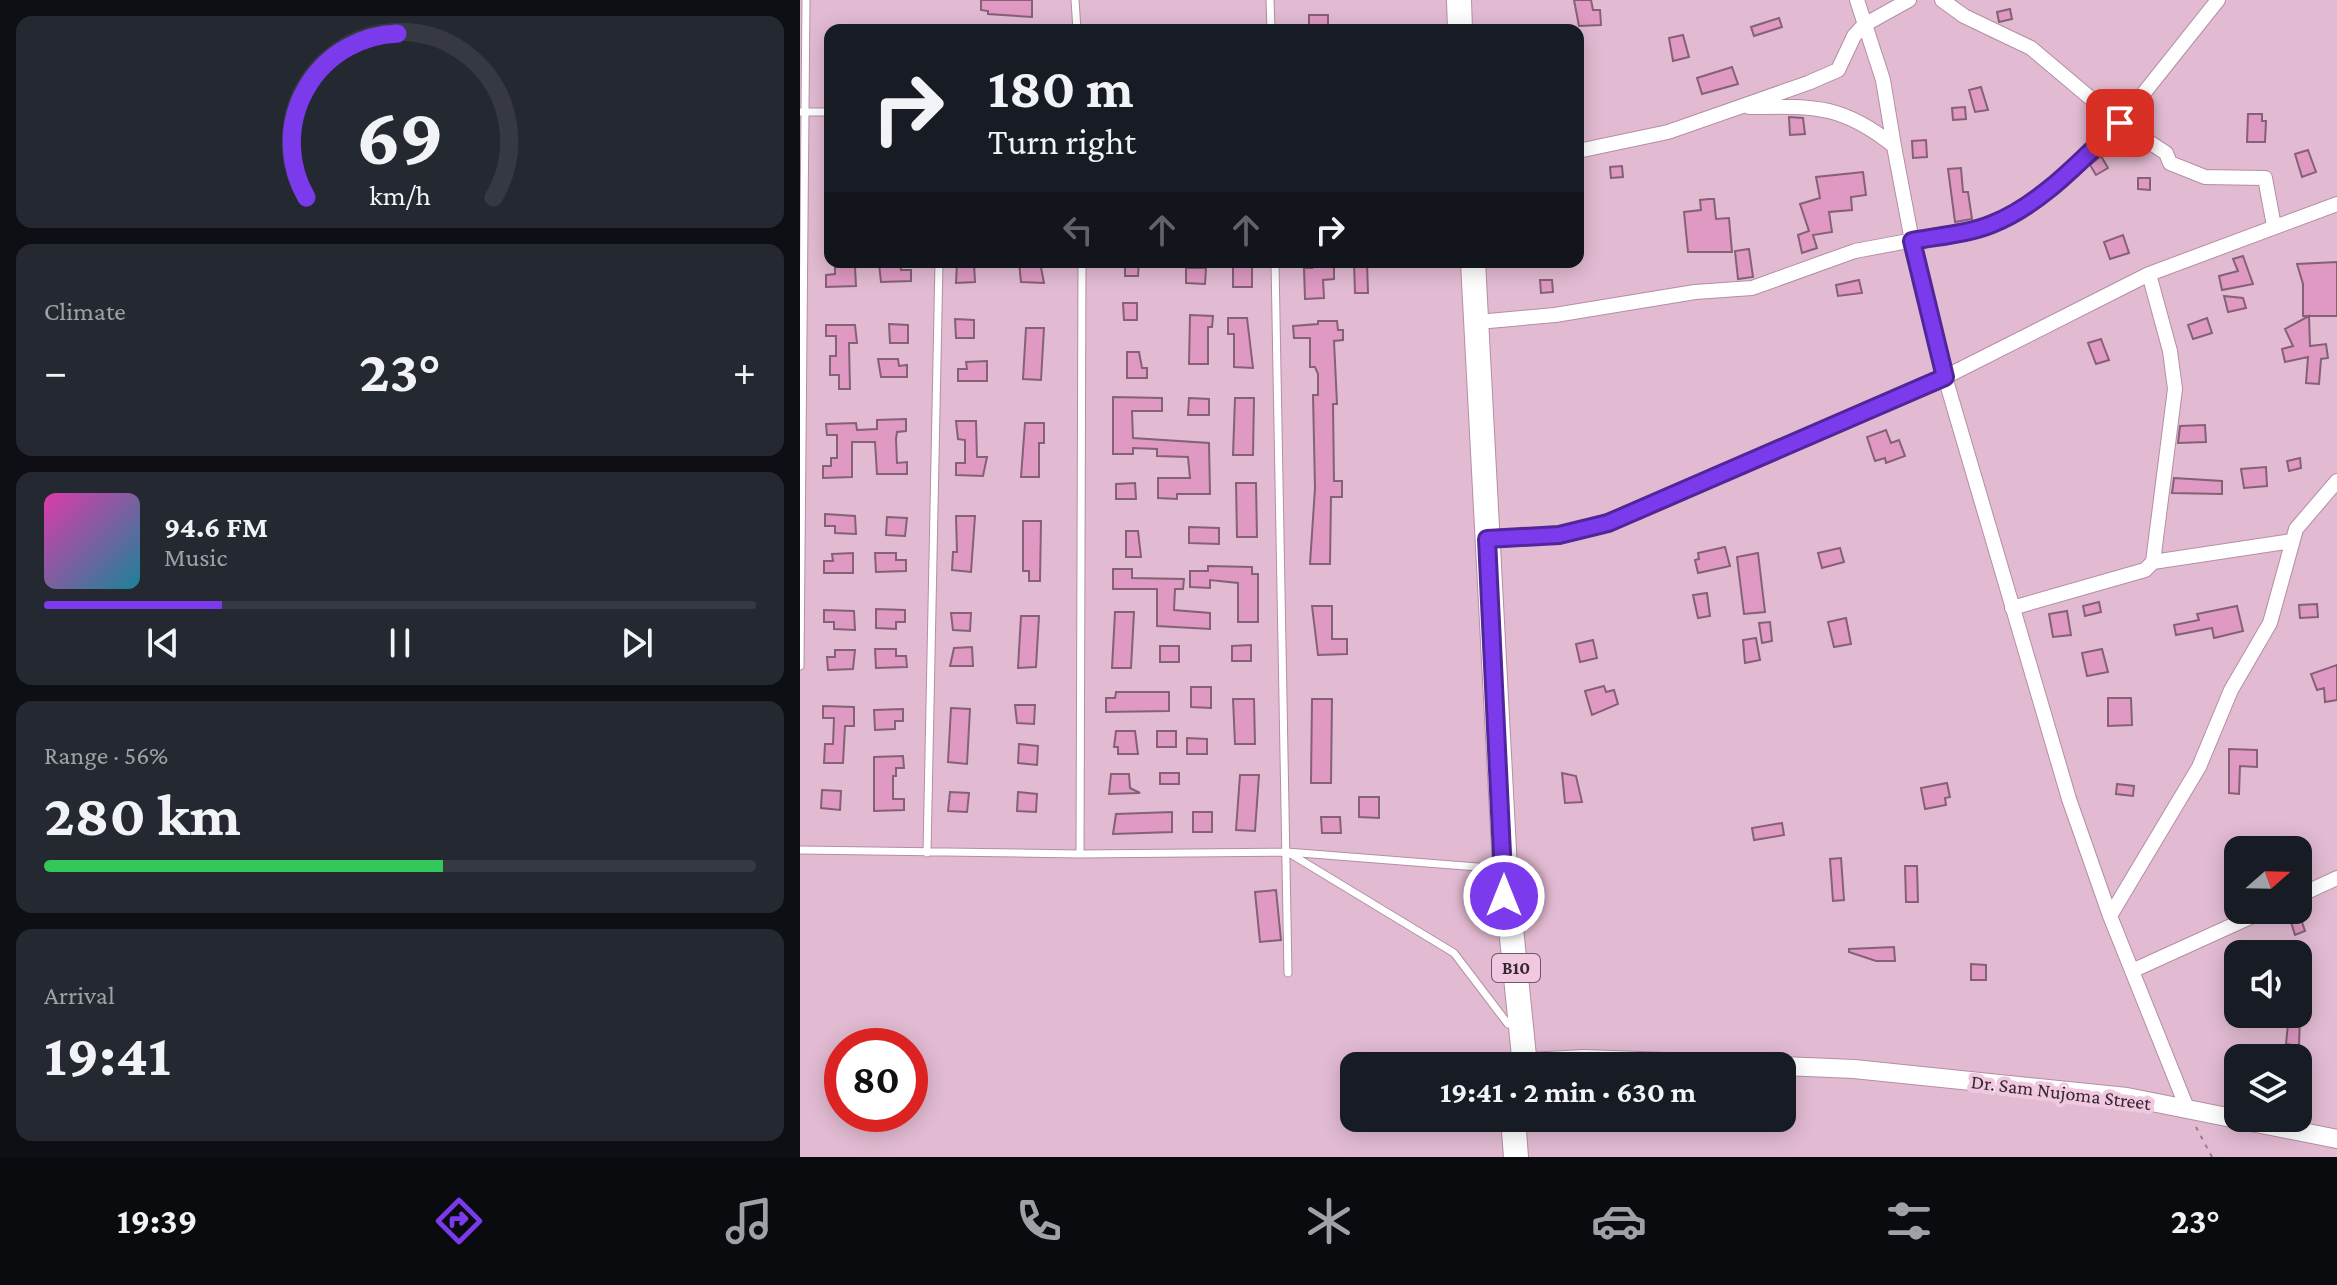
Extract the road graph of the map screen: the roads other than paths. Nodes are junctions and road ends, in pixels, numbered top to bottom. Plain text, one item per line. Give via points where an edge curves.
1 (806, 0) edge
2 (1075, 0) edge
3 (1270, 0) edge
4 (1459, 0) edge
5 (1857, 0) edge
6 (1909, 0) edge
7 (1942, 0) edge
8 (2218, 0) edge
9 (1077, 24) edge
10 (1271, 24) edge
11 (1460, 24) edge
12 (1864, 25) junction
13 (1749, 107) junction
14 (803, 112) edge
15 (824, 112) edge
16 (2120, 123) junction
17 (1894, 146) junction
18 (1584, 150) edge
19 (2337, 204) edge
20 (2274, 226) junction
21 (1912, 241) junction
22 (939, 268) edge
23 (1082, 268) edge
24 (1275, 268) edge
25 (1474, 268) edge
26 (2149, 274) junction
27 (1478, 322) junction
28 (1945, 377) junction
29 (2337, 481) edge
30 (1487, 539) junction
31 (2292, 541) junction
32 (2153, 562) junction
33 (2012, 608) junction
34 (800, 666) edge
35 (800, 850) edge
36 (1287, 852) junction
37 (927, 853) junction
38 (1080, 854) junction
39 (1505, 869) junction
40 (2337, 878) edge
41 (2312, 890) edge
42 (2110, 916) junction
43 (2235, 924) edge
44 (2134, 970) junction
45 (1288, 973) dead end
46 (1508, 1024) junction
47 (1515, 1052) edge
48 (1517, 1052) edge
49 (1796, 1067) edge
50 (2187, 1108) junction
51 (1514, 1132) edge
52 (1528, 1132) edge
53 (2337, 1139) edge
54 (1516, 1157) edge
55 (1529, 1157) edge

1 - 14 lane
2 - 9 lane
3 - 10 lane
4 - 11 highway
5 - 12 street
6 - 12 street
7 - 16 street via 2031,48
8 - 16 street
12 - 13 street via 1838,70
12 - 17 street via 1883,80
13 - 17 street via 1808,106 1862,120
13 - 18 street
14 - 15 lane
14 - 34 lane
16 - 20 street via 2166,153 2170,163 2205,177 2265,178
16 - 21 street via 2060,179 2011,215 1989,226
17 - 21 street
19 - 20 street
20 - 26 street
21 - 27 street via 1855,251 1752,288
21 - 28 street
22 - 37 lane
23 - 38 lane
24 - 36 lane
25 - 27 highway, B10
26 - 28 street
26 - 32 street via 2175,389
27 - 30 highway, B10
28 - 30 street via 1608,523 1559,535
28 - 33 street
29 - 31 street via 2302,518
30 - 39 highway, B10
31 - 32 street
31 - 42 street via 2270,623 2231,690 2199,767
32 - 33 street via 2145,570
33 - 42 street
35 - 37 lane
36 - 38 lane
36 - 39 lane
36 - 45 lane
36 - 46 lane via 1454,953
37 - 38 lane
39 - 46 highway, B10
39 - 48 highway, B10
40 - 41 street
42 - 44 street
43 - 44 street
44 - 50 street
46 - 47 highway, B10
49 - 50 street, Dr. Sam Nujoma Street via 1945,1078
50 - 53 street, Dr. Sam Nujoma Street
51 - 54 highway
52 - 55 highway

